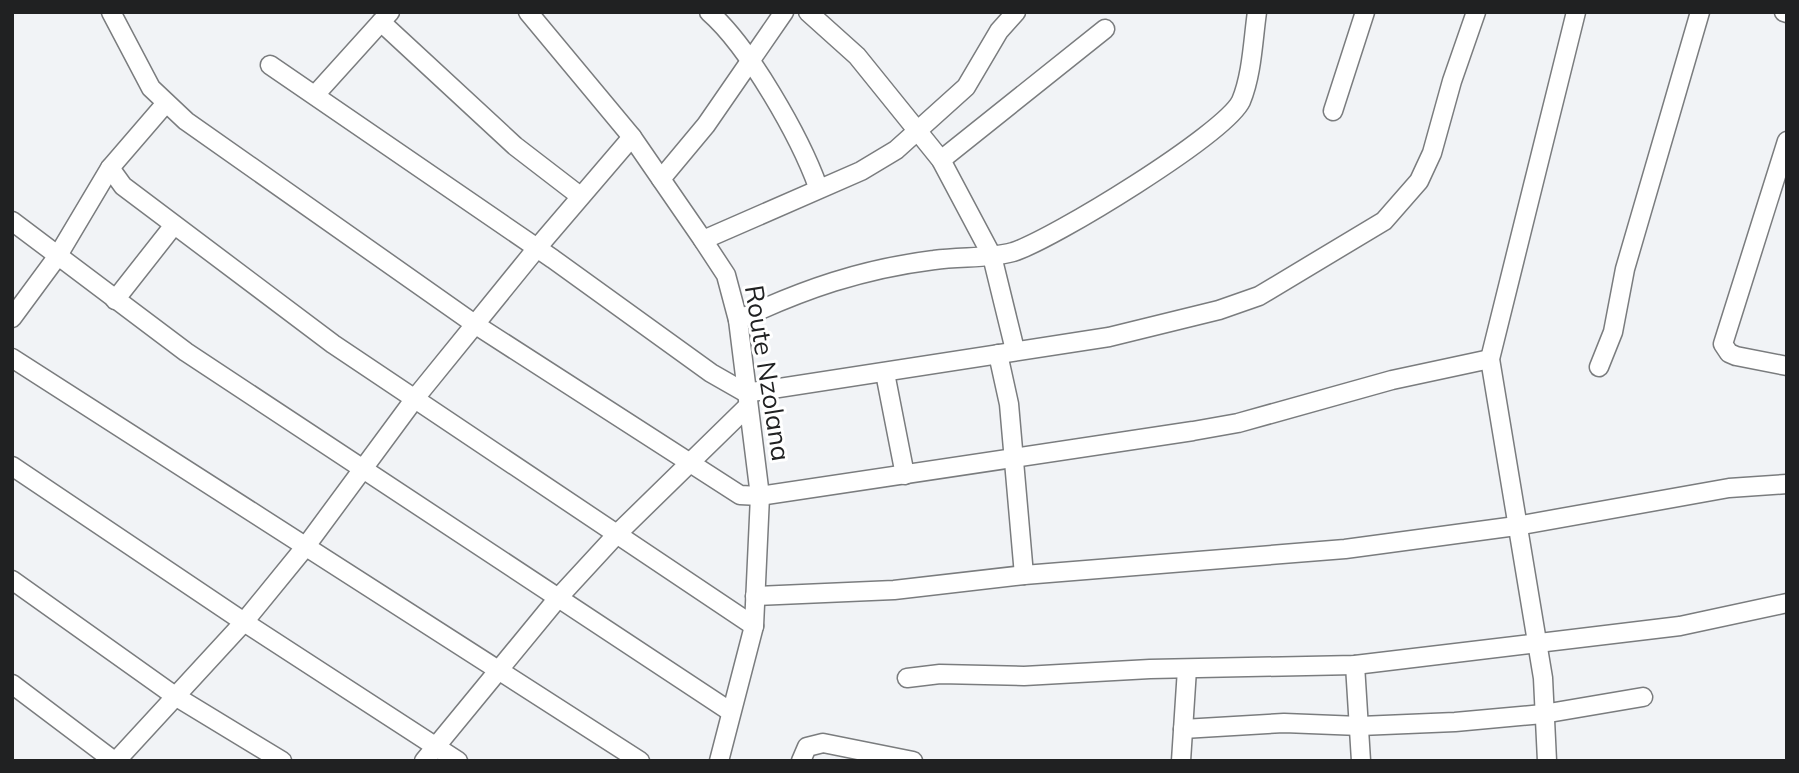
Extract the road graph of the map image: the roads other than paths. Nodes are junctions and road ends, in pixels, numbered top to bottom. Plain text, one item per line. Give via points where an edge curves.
1 (111, 12) edge
2 (709, 12) edge
3 (784, 12) edge
4 (808, 12) edge
5 (1016, 12) edge
6 (1257, 12) edge
7 (1365, 12) edge
8 (1476, 12) edge
9 (1576, 12) edge
10 (1700, 12) edge
11 (539, 16) edge
12 (385, 17) edge
13 (1105, 29) dead end
14 (749, 59) junction
15 (270, 65) dead end
16 (315, 96) junction
17 (166, 103) junction
18 (1333, 111) dead end
19 (919, 132) junction
20 (632, 137) junction
21 (1787, 141) edge
22 (941, 160) junction
23 (110, 167) junction
24 (661, 179) junction
25 (818, 187) junction
26 (580, 196) junction
27 (12, 221) edge
28 (174, 225) junction
29 (703, 240) junction
30 (537, 248) junction
31 (992, 256) junction
32 (57, 257) junction
33 (115, 300) junction
34 (12, 318) edge
35 (738, 320) junction
36 (476, 325) junction
37 (1006, 352) junction
38 (12, 358) edge
39 (1490, 359) junction
40 (1787, 366) edge
41 (1599, 367) dead end
42 (885, 373) junction
43 (416, 397) junction
44 (747, 400) junction
45 (1015, 456) junction
46 (690, 464) junction
47 (12, 466) edge
48 (361, 469) junction
49 (905, 475) junction
50 (1787, 484) edge
51 (760, 496) junction
52 (1516, 526) junction
53 (617, 534) junction
54 (306, 546) junction
55 (1024, 575) junction
56 (12, 580) edge
57 (755, 596) junction
58 (558, 598) junction
59 (1787, 603) edge
60 (244, 622) junction
61 (754, 626) junction
62 (1539, 645) junction
63 (1355, 665) junction
64 (1187, 669) junction
65 (500, 670) junction
66 (907, 678) dead end
67 (12, 684) edge
68 (175, 696) junction
69 (1643, 697) dead end
70 (731, 712) junction
71 (1543, 714) junction
72 (1360, 726) junction
73 (1183, 729) junction
74 (429, 754) edge
75 (115, 761) edge
76 (282, 761) edge
77 (458, 761) edge
78 (640, 761) edge
79 (719, 761) edge
80 (801, 761) edge
81 (913, 761) edge
82 (1181, 761) edge
83 (1361, 761) edge
84 (1546, 761) edge

1 - 17 street via 150,88
2 - 14 street
3 - 14 street
4 - 19 street via 857,56
5 - 19 street via 999,31 966,87
6 - 31 street via 1244,88 1234,111 1157,170 1048,239
7 - 18 street
8 - 37 street via 1423,172 1384,221 1259,296 1219,310 1109,337
9 - 39 street
10 - 41 street via 1625,269 1613,331
11 - 20 street, Route Nzolana
12 - 16 street
12 - 26 street via 515,146
13 - 22 street
14 - 24 street via 706,125
14 - 25 street via 800,146
15 - 16 street
16 - 30 street
17 - 23 street
17 - 36 street
19 - 22 street
19 - 25 street via 861,171
20 - 24 street, Route Nzolana
20 - 26 street
21 - 40 street via 1723,344 1736,356
22 - 31 street
23 - 28 street via 123,186
23 - 32 street
24 - 29 street, Route Nzolana
25 - 29 street
26 - 30 street
27 - 32 street
28 - 33 street
28 - 43 street via 333,344
29 - 35 street, Route Nzolana via 726,275
30 - 36 street
30 - 44 street
31 - 35 street via 937,259 848,276
31 - 37 street
32 - 33 street
32 - 34 street
33 - 48 street
35 - 44 street, Route Nzolana
36 - 43 street
36 - 46 street
37 - 42 street
37 - 45 street
38 - 54 street
39 - 45 street via 1392,380 1238,423
39 - 52 street
42 - 44 street
42 - 49 street
43 - 48 street
43 - 53 street
44 - 46 street
44 - 51 street, Route Nzolana
45 - 49 street
45 - 55 street
46 - 51 street via 740,495
46 - 53 street
47 - 60 street
48 - 54 street
48 - 58 street
49 - 51 street
50 - 52 street via 1729,488
51 - 57 street, Route Nzolana
52 - 55 street via 1345,549
52 - 62 street
53 - 58 street
53 - 61 street
54 - 60 street
54 - 65 street
55 - 57 street via 894,590
56 - 68 street
57 - 61 street, Route Nzolana
58 - 65 street
58 - 70 street
59 - 62 street via 1680,626
60 - 68 street
60 - 74 street
61 - 70 street, Route Nzolana
62 - 63 street
62 - 71 street
63 - 64 street
63 - 72 street
64 - 66 street
64 - 73 street
65 - 74 street
65 - 78 street
67 - 75 street
68 - 75 street
68 - 76 street
69 - 71 street
70 - 79 street, Route Nzolana
71 - 72 street
71 - 84 street
72 - 73 street via 1284,723
72 - 83 street
73 - 82 street
74 - 77 street
80 - 81 street via 807,747 823,743

